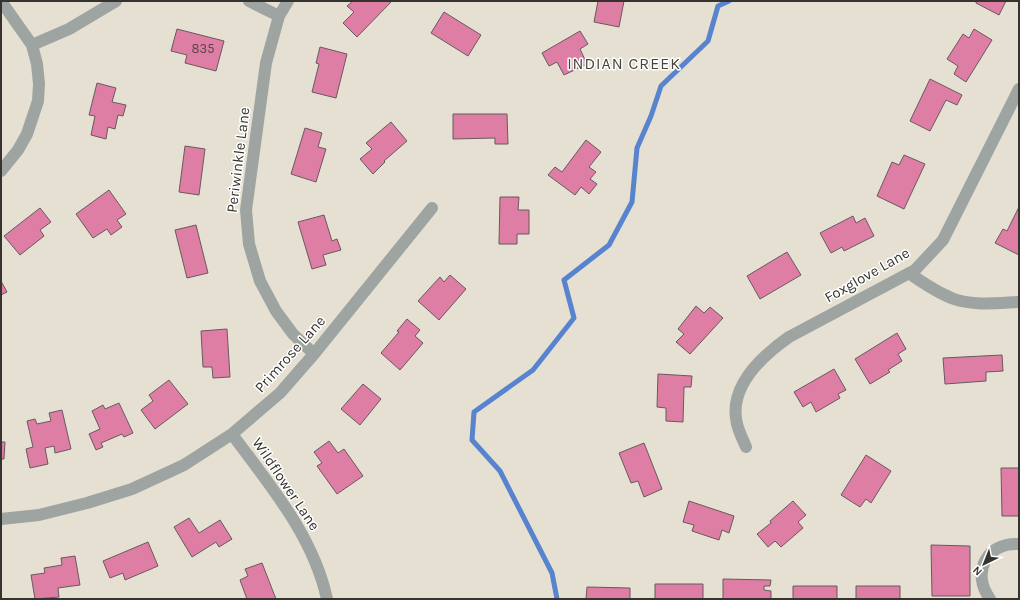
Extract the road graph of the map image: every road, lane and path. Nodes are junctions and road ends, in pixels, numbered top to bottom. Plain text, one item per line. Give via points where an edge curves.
1 (1, 1) edge
2 (116, 1) edge
3 (249, 1) edge
4 (288, 1) edge
5 (280, 16) junction
6 (32, 45) junction
7 (1019, 89) edge
8 (1, 171) edge
9 (432, 208) dead end
10 (909, 273) junction
11 (1019, 302) edge
12 (314, 354) junction
13 (232, 434) junction
14 (746, 447) dead end
15 (1, 519) edge
16 (1019, 544) edge
17 (327, 599) edge
18 (990, 599) edge

1 - 6 street
2 - 6 street via 69,29
3 - 5 street
4 - 5 street, Periwinkle Lane
5 - 12 street, Periwinkle Lane via 266,63 246,210 249,244 260,281 276,311 293,334
6 - 8 street via 40,84 38,101 27,134
7 - 10 street, Foxglove Lane via 943,240 915,270
9 - 12 street, Primrose Lane
10 - 11 street via 931,288 956,299 978,303
10 - 14 street, Foxglove Lane via 789,337 774,347 756,365 737,401 737,424
12 - 13 street, Primrose Lane via 280,393
13 - 15 street, Primrose Lane via 184,465 132,489 39,515
13 - 17 street, Wildflower Lane via 293,518 317,562
16 - 18 street via 1001,546 992,551 986,560 981,580

